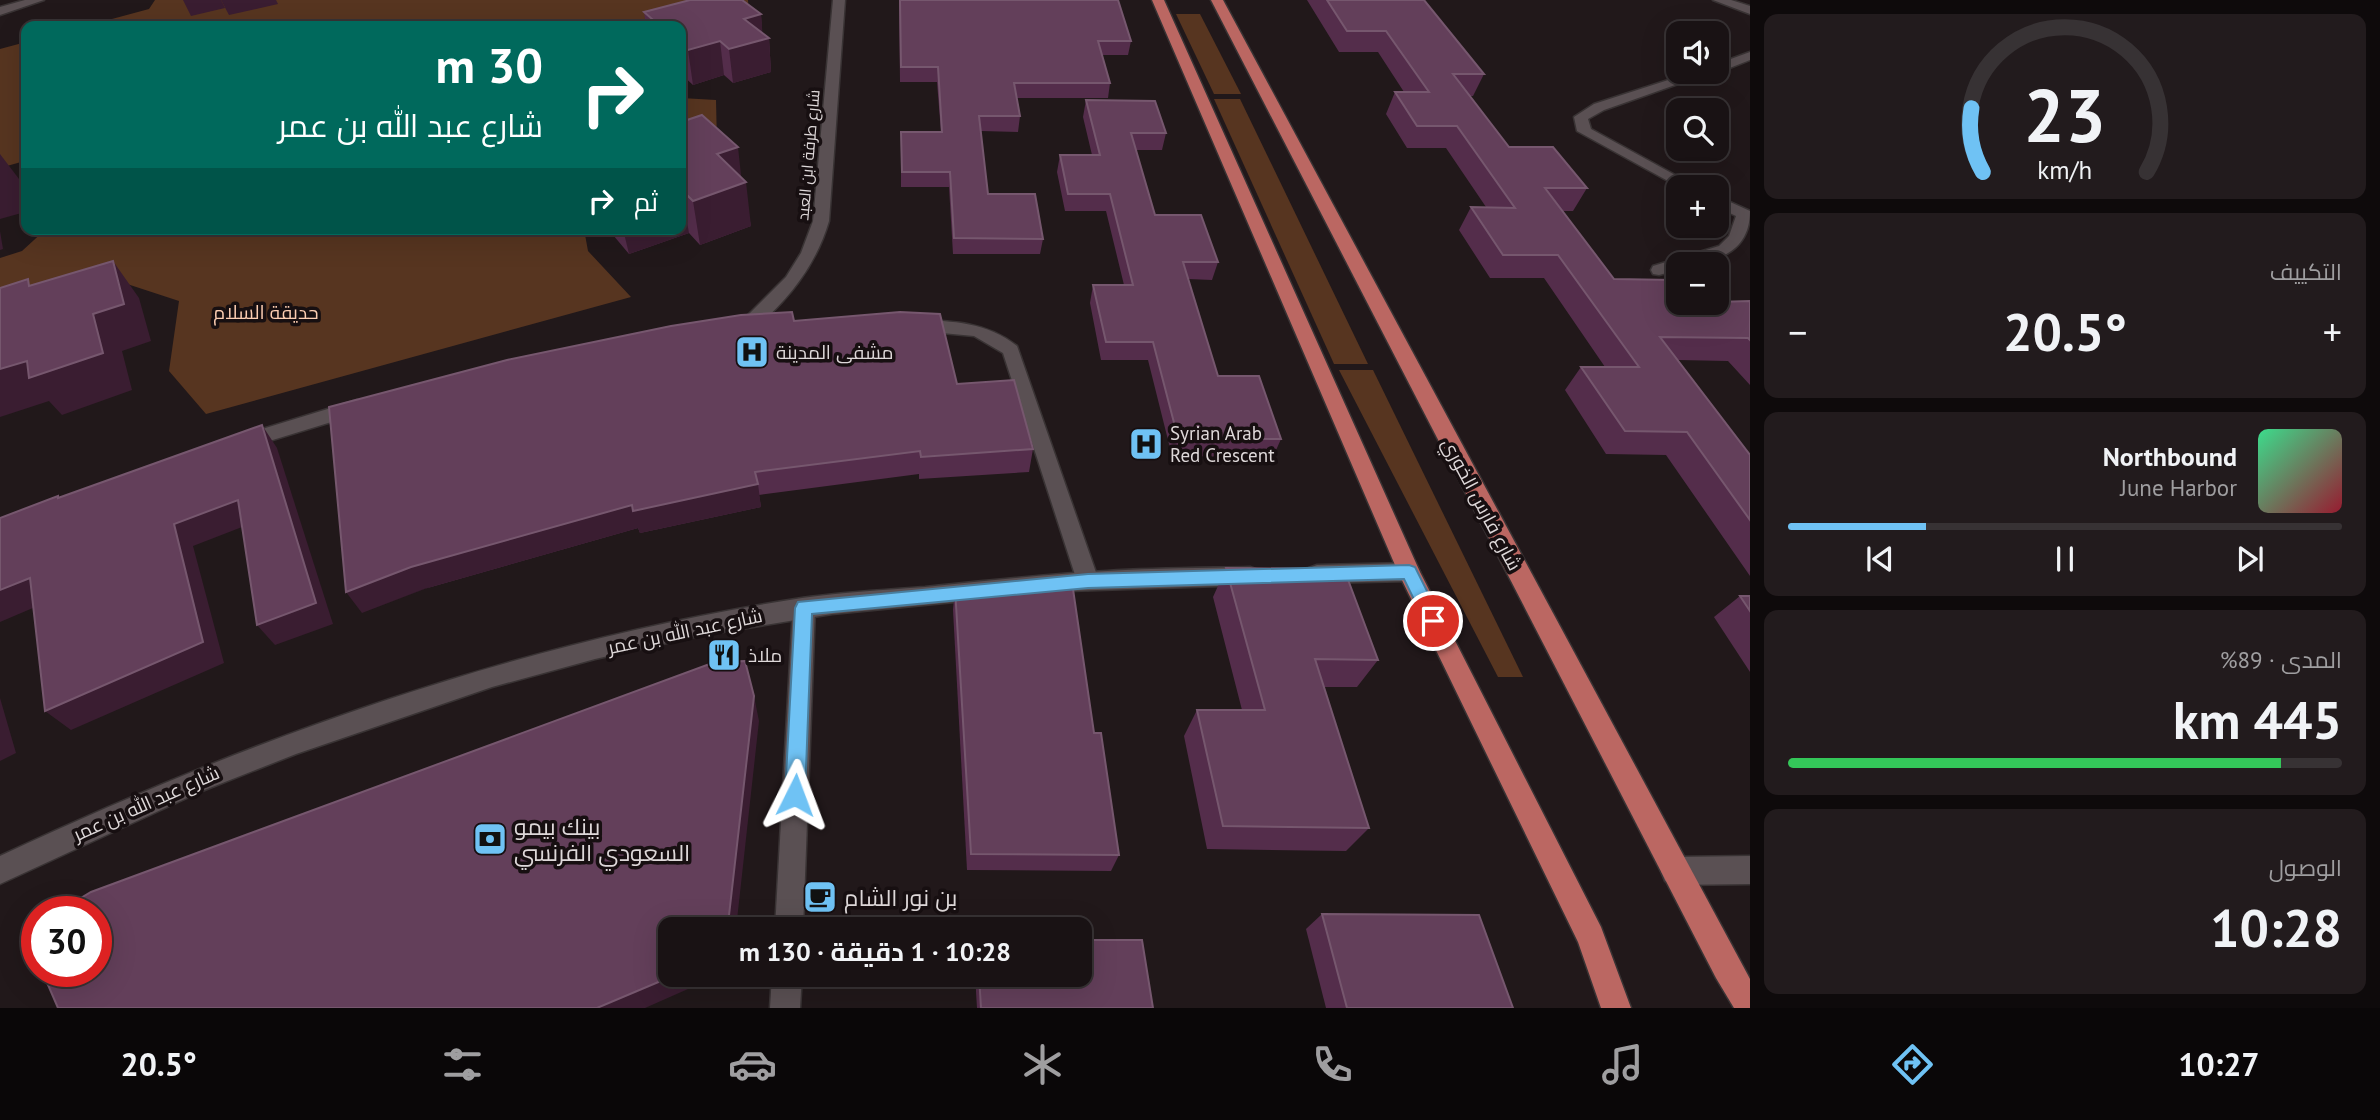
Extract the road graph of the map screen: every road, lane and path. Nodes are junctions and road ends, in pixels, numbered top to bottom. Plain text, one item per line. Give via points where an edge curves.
1 (38, 0) edge
2 (839, 0) edge
3 (1158, 0) edge
4 (1217, 0) edge
5 (1719, 0) edge
6 (1750, 10) edge
7 (0, 11) edge
8 (1750, 56) edge
9 (1729, 64) edge
10 (1669, 84) edge
11 (1667, 175) edge
12 (1729, 207) edge
13 (1747, 216) edge
14 (1714, 252) edge
15 (1666, 268) edge
16 (1660, 270) dead end
17 (891, 326) edge
18 (771, 328) edge
19 (744, 329) junction
20 (719, 333) edge
21 (370, 404) edge
22 (224, 448) edge
23 (1409, 572) junction
24 (1297, 575) edge
25 (1269, 576) edge
26 (1088, 581) junction
27 (804, 608) junction
28 (0, 870) edge
29 (1750, 870) edge
30 (1675, 871) junction
31 (790, 917) edge
32 (1591, 937) junction
33 (1726, 968) junction
34 (786, 987) edge
35 (1750, 1006) edge
36 (785, 1008) edge
37 (1616, 1008) edge
38 (1628, 1008) edge
39 (1739, 1008) edge

1 - 7 street
2 - 19 street, شارع طرفة ابن العبد via 816,242 790,286
3 - 23 main road
4 - 30 main road, شارع فارس الخوري
5 - 6 street
8 - 9 street
10 - 11 street via 1581,117 1584,131
12 - 13 street
13 - 14 street via 1737,238
15 - 16 street
17 - 26 street via 973,329 1011,350
18 - 19 street
19 - 20 street
21 - 22 street
23 - 24 street
23 - 32 main road
25 - 26 street, شارع عبد الله بن عمر
26 - 27 street, شارع عبد الله بن عمر
27 - 28 street, شارع عبد الله بن عمر via 670,631 530,665 384,710 226,768
27 - 31 street
29 - 30 street
30 - 33 main road, شارع فارس الخوري
32 - 37 main road
32 - 38 main road
33 - 35 main road, شارع فارس الخوري
33 - 39 main road
34 - 36 street

